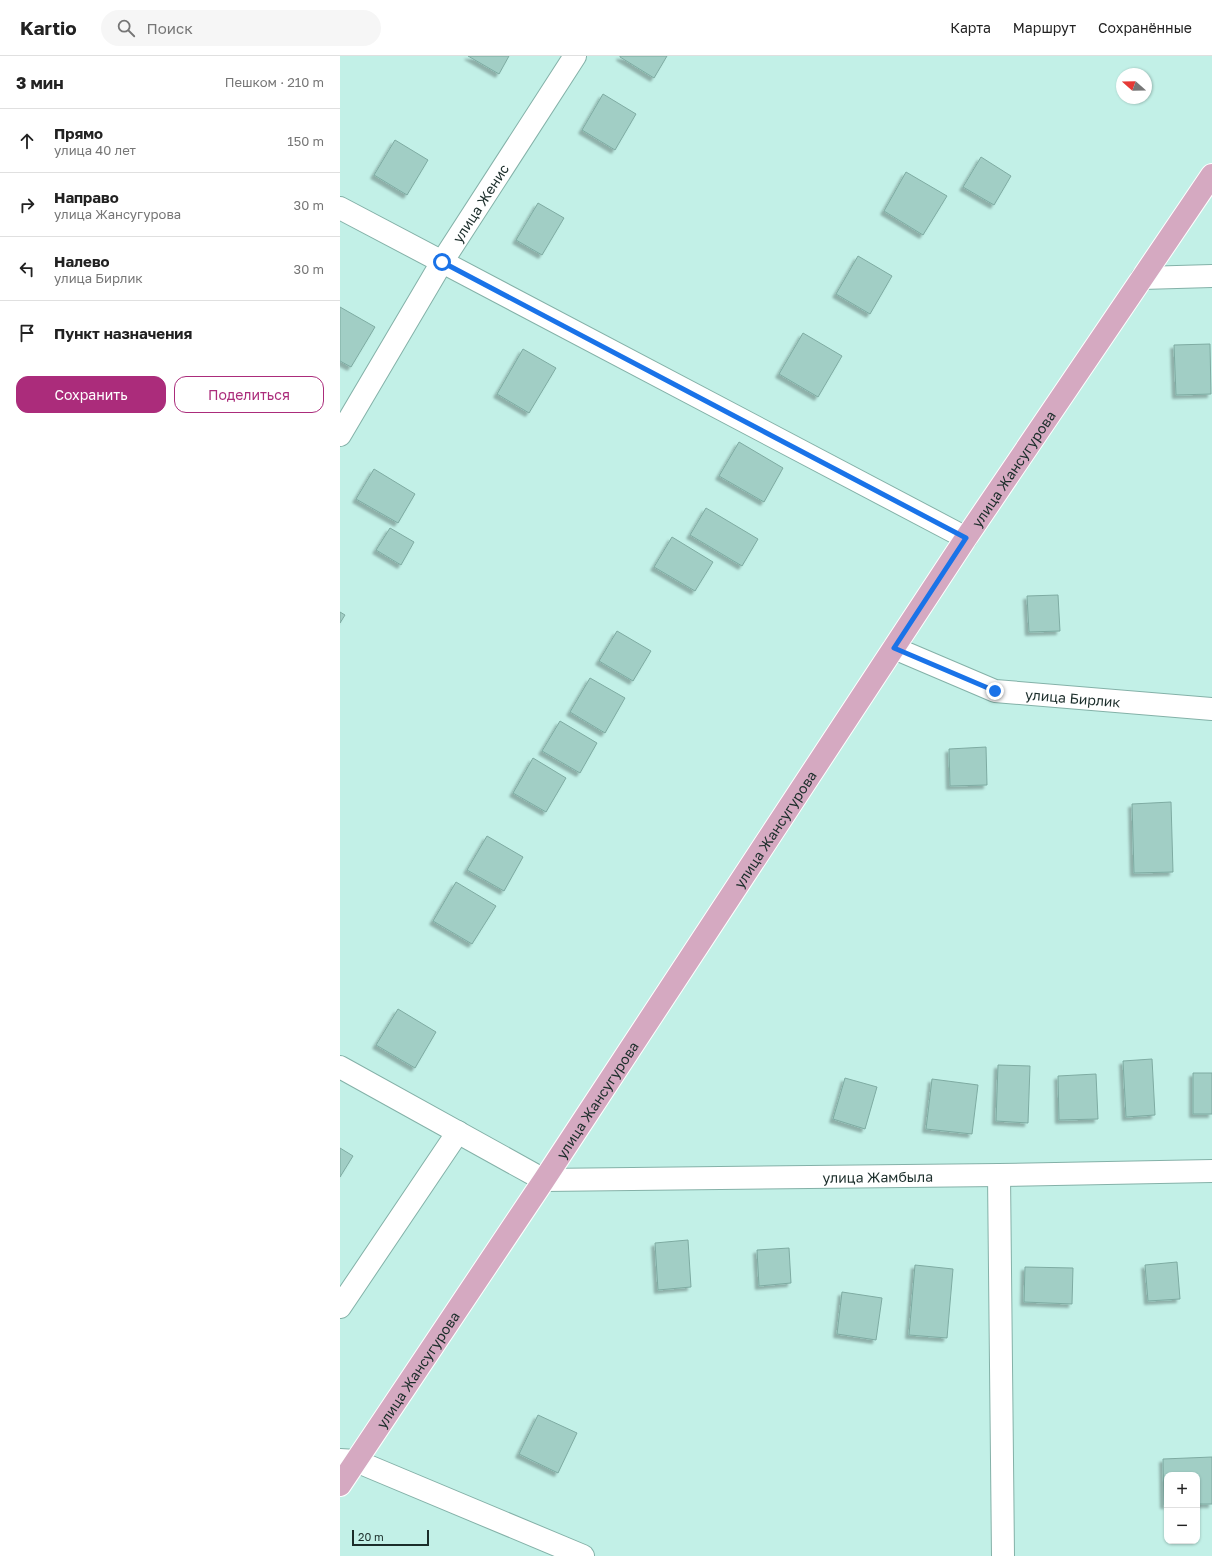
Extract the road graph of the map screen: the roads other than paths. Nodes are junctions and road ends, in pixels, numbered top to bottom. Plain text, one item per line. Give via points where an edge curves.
1 (575, 56) edge
2 (1212, 174) edge
3 (340, 208) edge
4 (442, 262) junction
5 (1212, 276) edge
6 (1142, 278) junction
7 (340, 435) edge
8 (966, 538) junction
9 (894, 648) junction
10 (1212, 710) edge
11 (340, 1067) edge
12 (458, 1132) junction
13 (1212, 1171) edge
14 (999, 1175) junction
15 (544, 1180) junction
16 (340, 1307) edge
17 (348, 1461) edge
18 (340, 1485) edge
19 (583, 1556) edge
20 (1003, 1556) edge

1 - 4 street, улица Женис
2 - 6 main road, улица Жансугурова
3 - 4 street
4 - 7 street, улица Женис
4 - 8 street
5 - 6 street
6 - 8 main road, улица Жансугурова
8 - 9 main road, улица Жансугурова
9 - 10 street, улица Бирлик via 995,691
9 - 15 main road, улица Жансугурова
11 - 12 street
12 - 15 street
12 - 16 street
13 - 14 street, улица Жамбыла
14 - 15 street, улица Жамбыла
14 - 20 street
15 - 17 main road, улица Жансугурова
17 - 18 main road, улица Жансугурова
17 - 19 street

